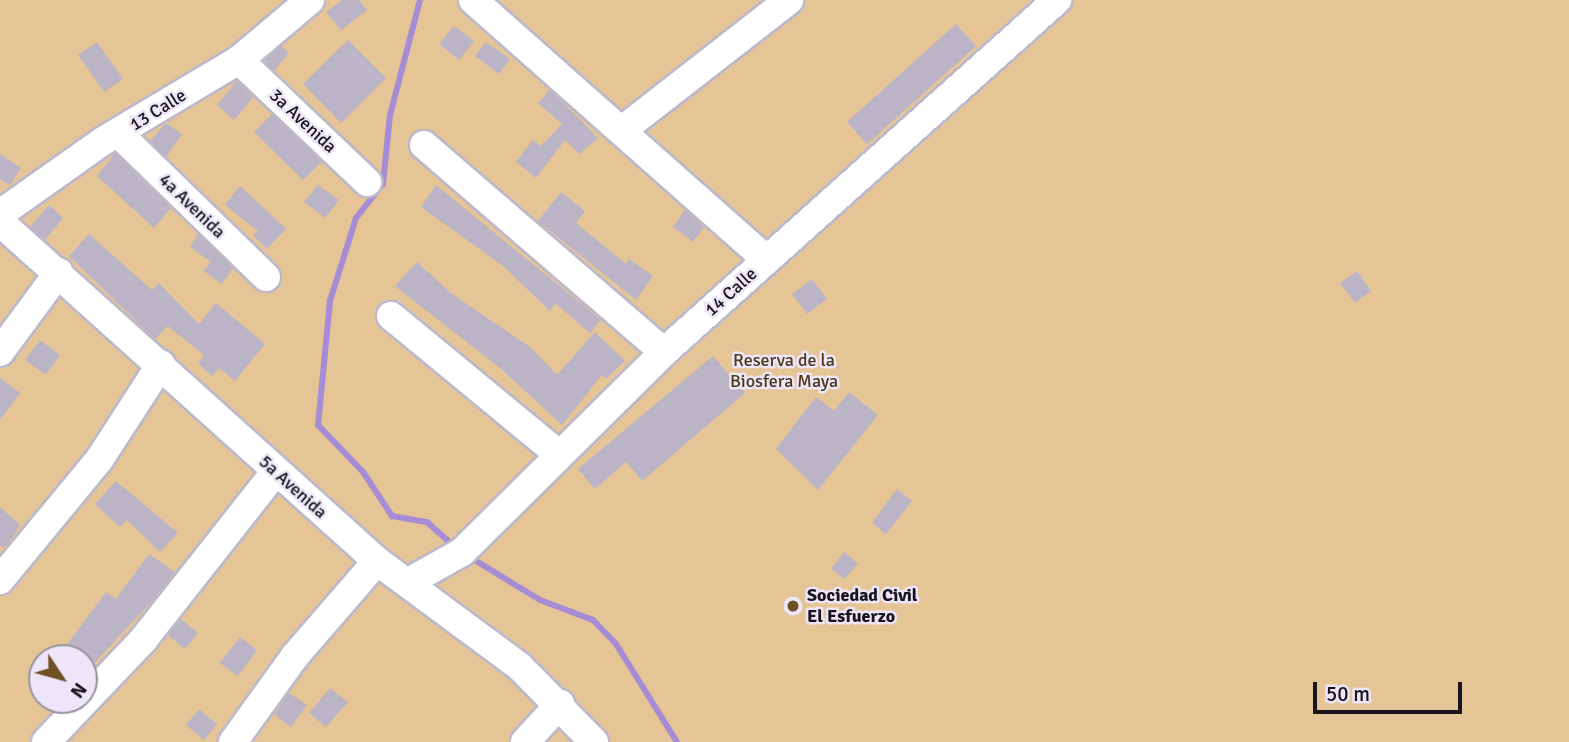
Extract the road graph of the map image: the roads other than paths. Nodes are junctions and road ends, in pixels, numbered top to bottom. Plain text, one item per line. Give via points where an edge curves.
1 (310, 0) edge
2 (473, 0) edge
3 (789, 0) edge
4 (1057, 0) edge
5 (239, 61) junction
6 (621, 131) junction
7 (119, 134) junction
8 (424, 145) dead end
9 (367, 182) dead end
10 (0, 214) edge
11 (0, 222) edge
12 (767, 260) junction
13 (59, 272) junction
14 (266, 277) dead end
15 (391, 316) dead end
16 (0, 352) edge
17 (664, 352) junction
18 (161, 364) junction
19 (557, 453) junction
20 (275, 472) junction
21 (377, 561) junction
22 (0, 580) edge
23 (407, 583) junction
24 (560, 704) junction
25 (47, 742) edge
26 (233, 742) edge
27 (525, 742) edge
28 (594, 742) edge

1 - 5 street, 13 Calle
2 - 6 street
3 - 6 street
4 - 12 street, 14 Calle
5 - 7 street, 13 Calle
5 - 9 street, 3a Avenida
6 - 12 street
7 - 10 street, 13 Calle
7 - 14 street, 4a Avenida
8 - 17 street
11 - 13 street, 5a Avenida
12 - 17 street, 14 Calle
13 - 16 street
13 - 18 street, 5a Avenida
15 - 19 street
17 - 19 street, 14 Calle
18 - 20 street, 5a Avenida
18 - 22 street via 99,460
19 - 23 street, 14 Calle via 462,552
20 - 21 street, 5a Avenida
20 - 25 street via 143,640
21 - 23 street, 5a Avenida
21 - 26 street via 295,656
23 - 24 street, 5a Avenida
24 - 27 street
24 - 28 street, 5a Avenida

